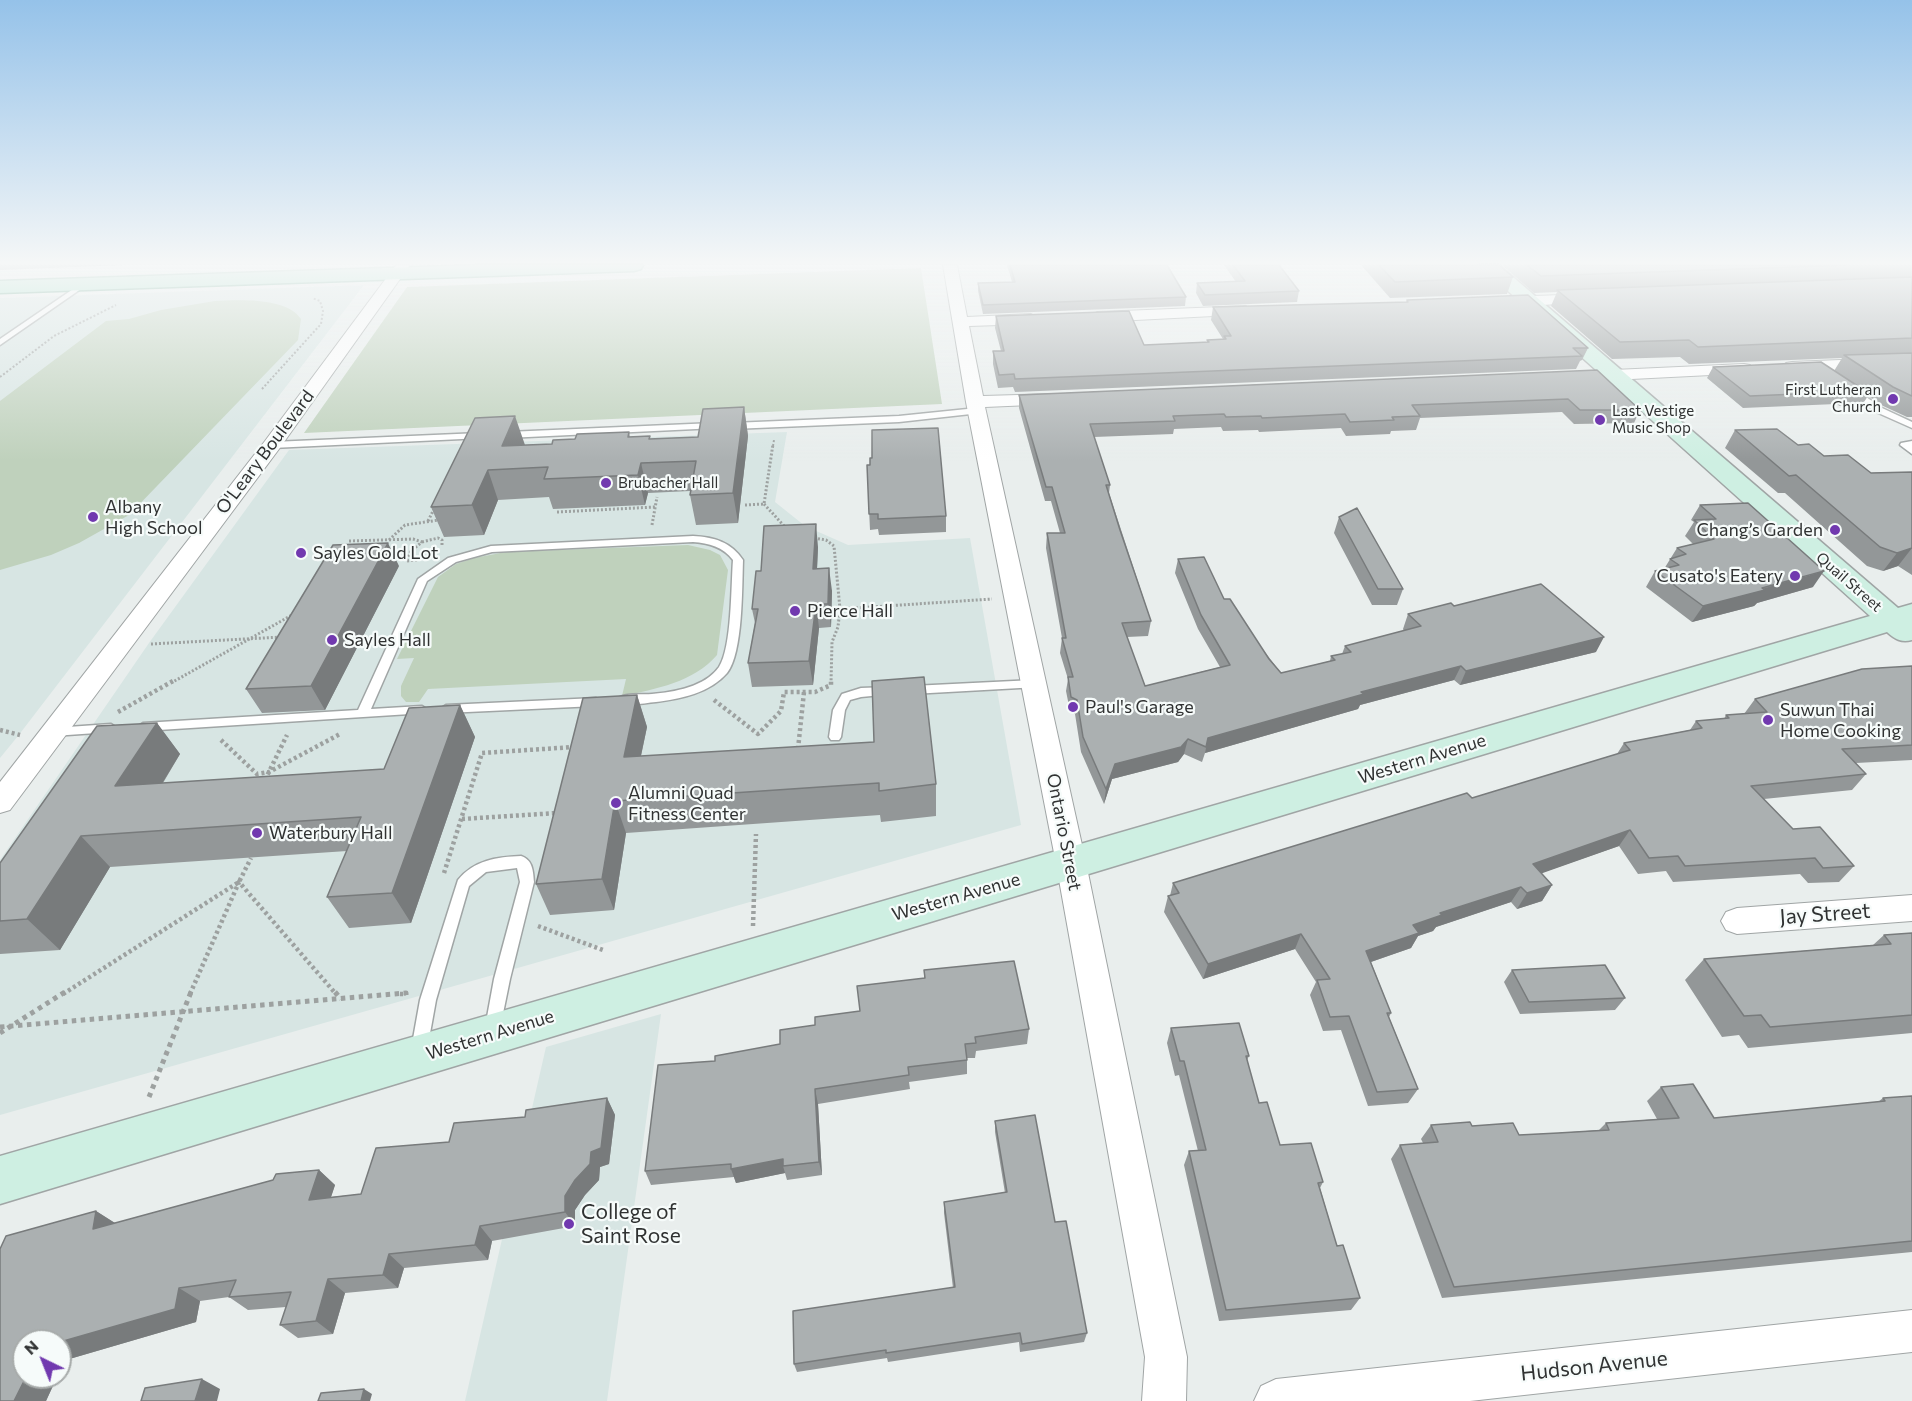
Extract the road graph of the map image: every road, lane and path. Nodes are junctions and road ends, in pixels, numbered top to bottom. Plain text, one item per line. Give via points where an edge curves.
1 (18, 330) edge
2 (65, 330) edge
3 (315, 330) edge
4 (355, 330) edge
5 (963, 330) edge
6 (1562, 330) edge
7 (0, 343) edge
8 (1912, 362) edge
9 (1813, 366) junction
10 (1779, 368) edge
11 (1756, 369) edge
12 (0, 375) edge
13 (1615, 375) junction
14 (1580, 376) edge
15 (1832, 379) edge
16 (1842, 385) edge
17 (262, 389) dead end
18 (1066, 398) edge
19 (976, 407) junction
20 (777, 424) junction
21 (1912, 424) edge
22 (1912, 444) edge
23 (272, 445) junction
24 (1912, 451) edge
25 (657, 497) dead end
26 (439, 500) edge
27 (764, 504) junction
28 (745, 505) dead end
29 (655, 507) junction
30 (557, 512) dead end
31 (446, 520) edge
32 (428, 521) junction
33 (787, 528) edge
34 (812, 538) edge
35 (389, 540) junction
36 (649, 540) junction
37 (349, 542) edge
38 (384, 550) edge
39 (452, 560) junction
40 (1016, 598) junction
41 (840, 609) junction
42 (298, 612) edge
43 (1905, 623) edge
44 (286, 636) edge
45 (251, 638) junction
46 (148, 644) dead end
47 (1034, 684) junction
48 (697, 687) junction
49 (804, 692) junction
50 (363, 713) junction
51 (0, 730) edge
52 (87, 730) junction
53 (52, 732) junction
54 (277, 733) dead end
55 (24, 734) dead end
56 (230, 736) dead end
57 (835, 737) dead end
58 (581, 747) edge
59 (797, 751) edge
60 (269, 772) junction
61 (264, 783) edge
62 (0, 802) edge
63 (565, 812) edge
64 (462, 819) junction
65 (756, 834) dead end
66 (251, 858) dead end
67 (1071, 863) junction
68 (239, 882) junction
69 (441, 884) dead end
70 (1912, 908) edge
71 (541, 914) dead end
72 (1737, 921) dead end
73 (538, 926) junction
74 (753, 932) dead end
75 (535, 937) dead end
76 (603, 950) dead end
77 (410, 982) dead end
78 (406, 993) junction
79 (341, 999) junction
80 (405, 1000) dead end
81 (182, 1012) junction
82 (0, 1027) edge
83 (9, 1027) junction
84 (0, 1034) edge
85 (492, 1034) junction
86 (418, 1057) junction
87 (147, 1101) dead end
88 (0, 1180) edge
89 (1912, 1331) edge
90 (1164, 1401) edge
91 (1276, 1401) edge

1 - 7 lane
2 - 12 path
3 - 17 path
4 - 23 street, O'Leary Boulevard
5 - 19 street, Ontario Street
6 - 13 street, Quail Street
8 - 9 street
9 - 10 street
9 - 15 lane
11 - 13 street
13 - 14 street
13 - 43 street, Quail Street
16 - 21 lane via 1879,410
18 - 19 street
19 - 20 lane via 899,418
19 - 40 street, Ontario Street
20 - 23 lane
20 - 27 path
22 - 24 lane via 1904,445
23 - 53 street, O'Leary Boulevard
25 - 29 path
26 - 32 path
27 - 28 path
27 - 33 path
29 - 30 path
29 - 36 path
31 - 32 path
32 - 35 path via 401,525
34 - 41 path via 834,546
35 - 37 path
35 - 38 path
35 - 39 path via 409,538 422,542 406,561
36 - 39 lane via 491,549
36 - 48 lane via 706,540 723,546 738,560 726,665 722,672
39 - 50 lane via 423,579
40 - 41 path
40 - 47 street, Ontario Street
41 - 49 path via 832,642 831,686
42 - 45 path
43 - 67 street, Western Avenue
44 - 45 path
45 - 46 path
45 - 52 path
47 - 57 lane via 859,693 839,705
47 - 67 street, Ontario Street
48 - 49 path via 758,734 779,713 786,700 784,692
48 - 50 lane via 657,699
49 - 59 path
50 - 52 lane
50 - 60 path via 360,723
51 - 55 path
52 - 53 lane
53 - 62 street, O'Leary Boulevard
54 - 60 path via 288,732
56 - 60 path via 218,737 257,774
58 - 64 path via 483,753
60 - 61 path
63 - 64 path
64 - 69 path
65 - 74 path
66 - 68 path
67 - 85 street, Western Avenue
67 - 90 street, Ontario Street via 1166,1357
68 - 79 path
68 - 81 path
68 - 83 path
70 - 72 street, Jay Street
71 - 73 path
73 - 75 path
73 - 76 path
77 - 78 path
78 - 79 path
78 - 80 path
79 - 81 path
81 - 83 path
81 - 87 path
82 - 83 path
83 - 84 path
85 - 86 street, Western Avenue
85 - 86 lane via 527,882 521,862 482,867 463,884 428,1000
86 - 88 street, Western Avenue
89 - 91 street, Hudson Avenue

